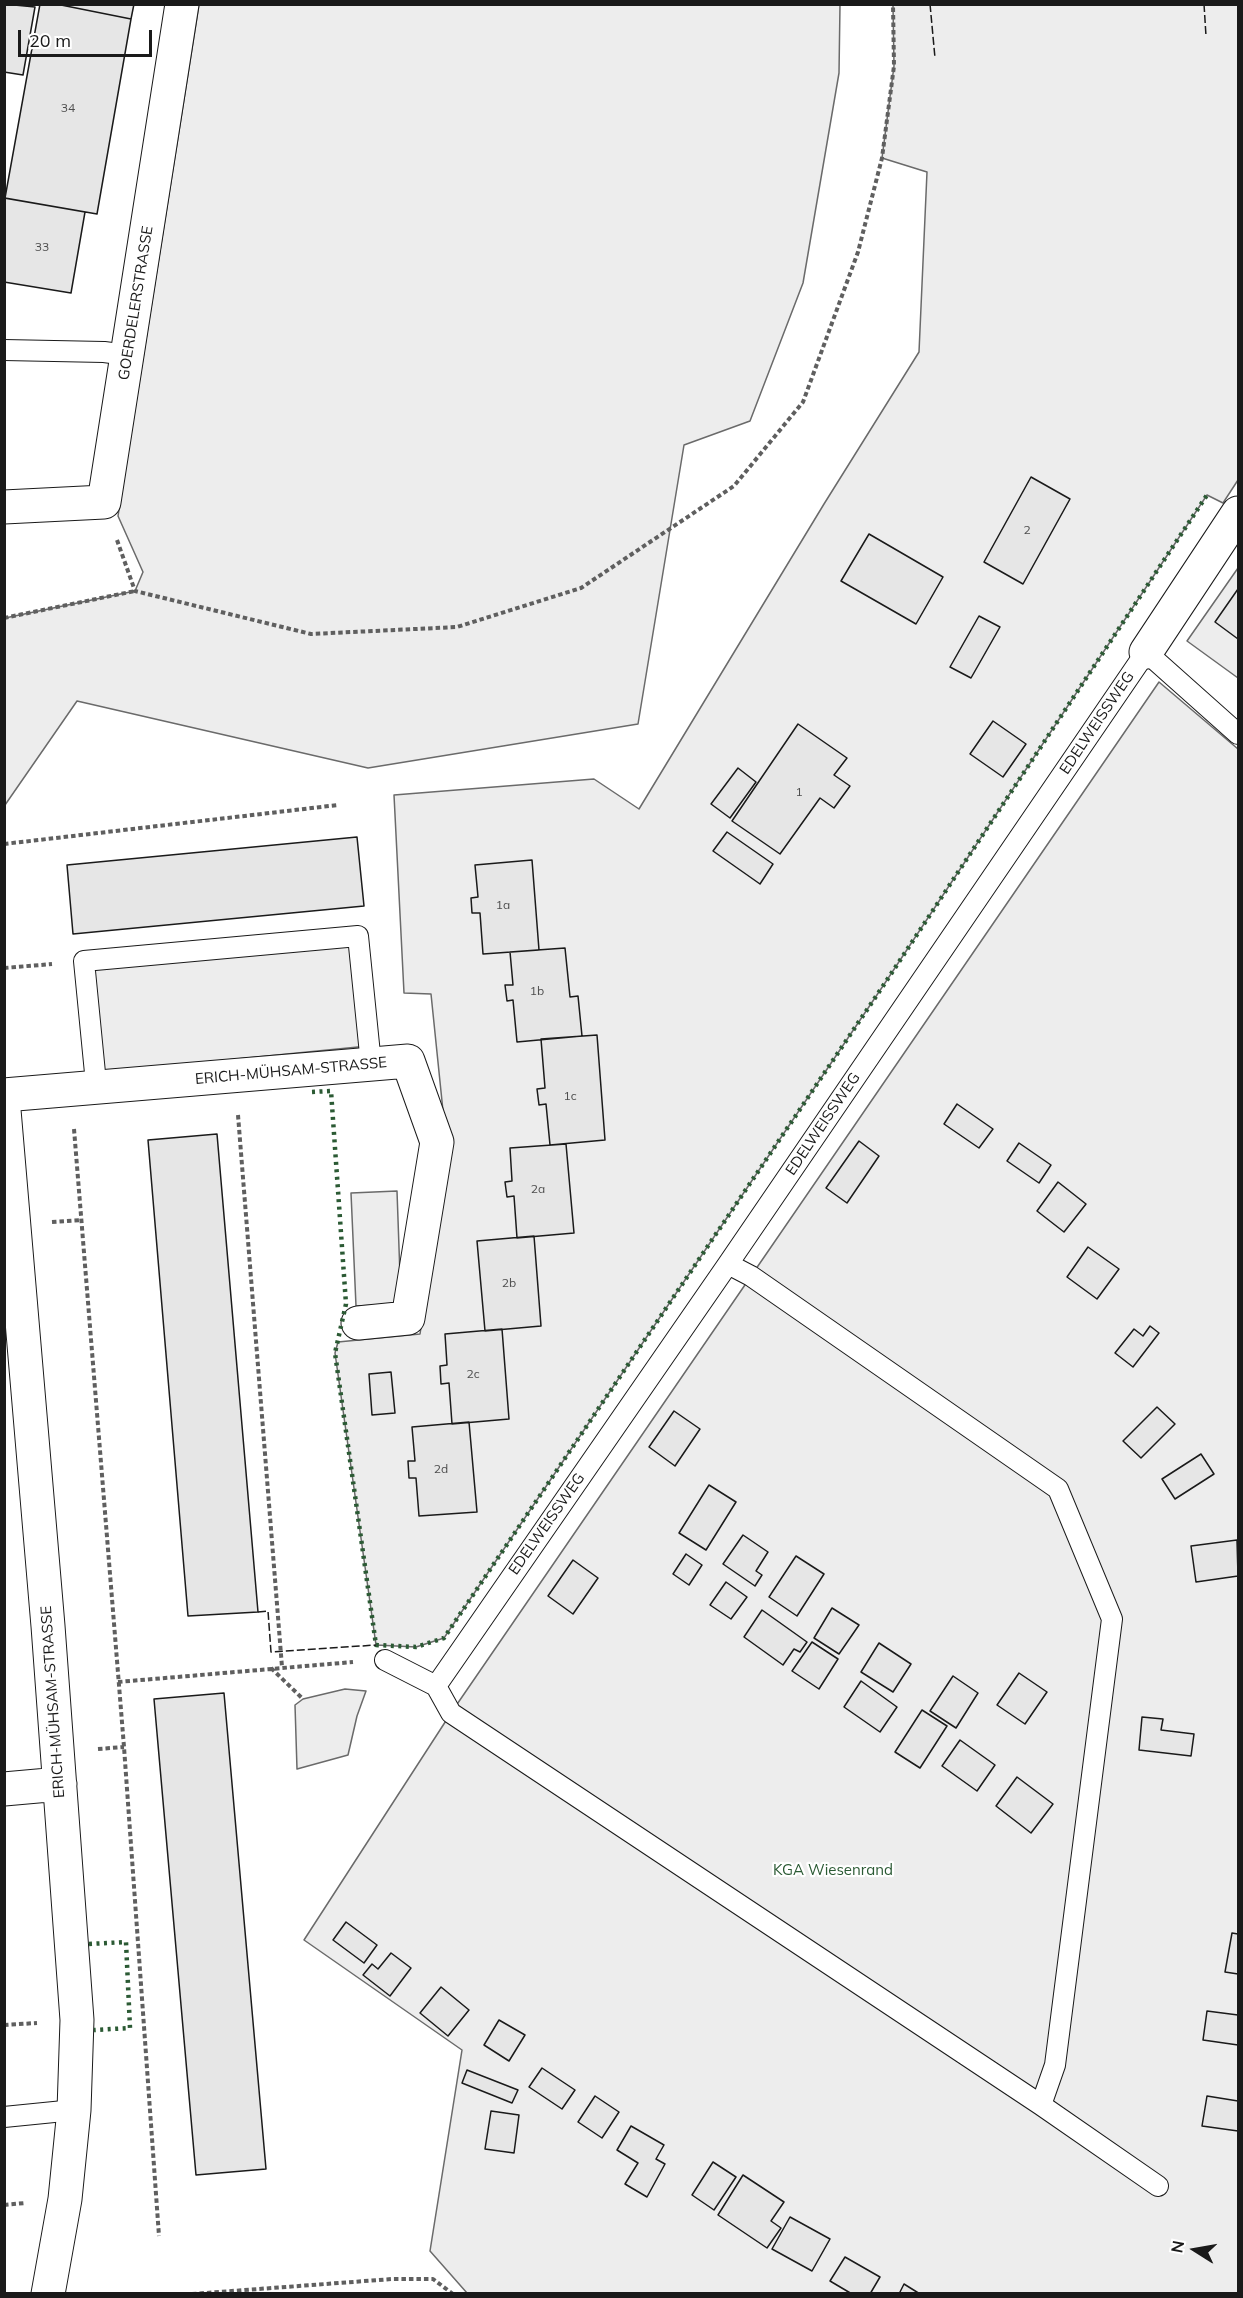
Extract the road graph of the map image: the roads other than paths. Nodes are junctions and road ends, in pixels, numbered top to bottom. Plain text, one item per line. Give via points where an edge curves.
1 (182, 4) edge
2 (4, 350) edge
3 (128, 355) junction
4 (4, 507) edge
5 (1239, 513) edge
6 (1146, 652) junction
7 (1239, 734) edge
8 (371, 1064) junction
9 (83, 1088) junction
10 (4, 1095) edge
11 (5, 1126) edge
12 (728, 1264) junction
13 (358, 1323) dead end
14 (385, 1660) road end
15 (436, 1686) junction
16 (60, 1784) junction
17 (4, 1789) edge
18 (1041, 2105) junction
19 (74, 2110) junction
20 (4, 2117) edge
21 (1158, 2186) dead end
22 (48, 2294) edge

1 - 3 street, GOERDELERSTRASSE
2 - 3 lane
3 - 4 street, GOERDELERSTRASSE via 104,502
5 - 6 street, EDELWEISSWEG
6 - 7 lane
6 - 12 lane, EDELWEISSWEG
8 - 9 street, ERICH-MÜHSAM-STRASSE
8 - 9 lane via 358,936 84,960 95,1073
8 - 13 street, ERICH-MÜHSAM-STRASSE via 408,1061 438,1142 408,1318
9 - 10 street, ERICH-MÜHSAM-STRASSE
11 - 16 street, ERICH-MÜHSAM-STRASSE
12 - 15 lane, EDELWEISSWEG
12 - 18 lane via 751,1276 1058,1489 1112,1618 1055,2065
14 - 15 lane
15 - 18 lane via 451,1713
16 - 17 street
16 - 19 street, ERICH-MÜHSAM-STRASSE via 77,2020
18 - 21 lane
19 - 20 lane
19 - 22 street, ERICH-MÜHSAM-STRASSE via 65,2199

